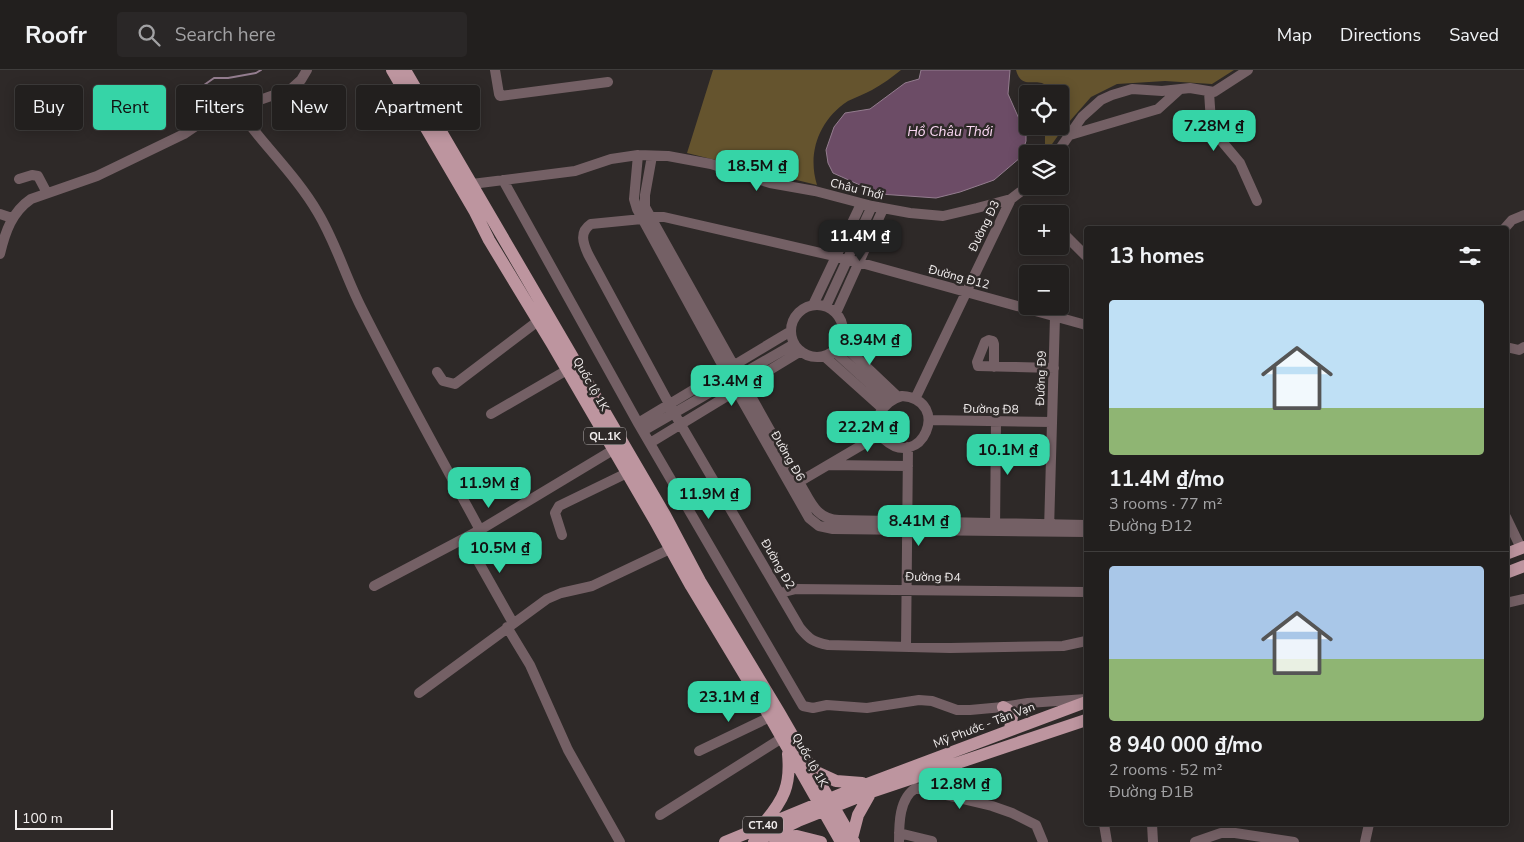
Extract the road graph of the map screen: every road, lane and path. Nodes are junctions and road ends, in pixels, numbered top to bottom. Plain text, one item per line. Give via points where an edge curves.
1 (307, 70) edge
2 (392, 70) edge
3 (494, 70) edge
4 (1248, 70) edge
5 (408, 71) edge
6 (608, 82) dead end
7 (1179, 90) junction
8 (1209, 92) junction
9 (262, 99) edge
10 (190, 130) edge
11 (251, 130) edge
12 (1070, 135) junction
13 (1063, 145) edge
14 (638, 155) junction
15 (652, 156) junction
16 (19, 179) dead end
17 (503, 180) junction
18 (467, 186) junction
19 (47, 193) junction
20 (1019, 193) edge
21 (1011, 199) junction
22 (1257, 201) dead end
23 (861, 204) junction
24 (872, 206) junction
25 (883, 209) junction
26 (0, 214) edge
27 (1524, 215) edge
28 (12, 218) junction
29 (646, 218) junction
30 (1507, 226) edge
31 (1069, 239) edge
32 (0, 254) edge
33 (1084, 254) edge
34 (836, 257) junction
35 (847, 259) junction
36 (859, 262) junction
37 (966, 292) junction
38 (813, 305) junction
39 (826, 306) junction
40 (836, 313) junction
41 (1055, 316) junction
42 (538, 321) junction
43 (1084, 324) edge
44 (791, 331) junction
45 (840, 342) junction
46 (798, 347) junction
47 (1509, 347) edge
48 (1524, 348) edge
49 (834, 350) junction
50 (824, 356) junction
51 (994, 366) dead end
52 (729, 368) junction
53 (1054, 368) junction
54 (567, 370) junction
55 (437, 372) dead end
56 (862, 377) junction
57 (737, 383) junction
58 (916, 399) junction
59 (890, 402) junction
60 (672, 409) junction
61 (491, 414) dead end
62 (929, 420) junction
63 (996, 421) junction
64 (1052, 422) junction
65 (680, 423) junction
66 (640, 427) junction
67 (879, 435) junction
68 (650, 443) junction
69 (908, 447) junction
70 (613, 450) junction
71 (777, 453) junction
72 (828, 465) junction
73 (908, 466) junction
74 (627, 473) junction
75 (799, 482) junction
76 (804, 499) junction
77 (1509, 522) edge
78 (1084, 525) edge
79 (907, 526) junction
80 (995, 527) junction
81 (1049, 528) junction
82 (480, 530) junction
83 (1084, 532) edge
84 (562, 535) dead end
85 (465, 538) junction
86 (1522, 542) edge
87 (670, 549) junction
88 (1509, 552) edge
89 (1524, 566) edge
90 (1509, 572) edge
91 (374, 586) dead end
92 (907, 589) junction
93 (1084, 592) edge
94 (780, 593) junction
95 (1524, 600) edge
96 (1509, 602) edge
97 (510, 625) junction
98 (1084, 641) edge
99 (906, 647) junction
100 (420, 693) dead end
101 (1084, 701) edge
102 (1084, 702) edge
103 (1003, 707) junction
104 (770, 717) junction
105 (1084, 721) edge
106 (1010, 729) junction
107 (785, 743) junction
108 (699, 752) dead end
109 (812, 770) junction
110 (922, 775) junction
111 (869, 788) junction
112 (916, 788) junction
113 (826, 805) junction
114 (660, 815) dead end
115 (1104, 826) edge
116 (1152, 826) edge
117 (1369, 826) edge
118 (760, 835) edge
119 (899, 838) edge
120 (849, 841) edge
121 (932, 841) edge
122 (1201, 841) edge
123 (1279, 841) edge
124 (620, 842) edge
125 (725, 842) edge
126 (821, 842) edge
127 (1043, 842) edge
128 (1107, 842) edge
129 (1153, 842) edge
130 (1294, 842) edge
131 (1365, 842) edge

1 - 9 street via 291,89
2 - 18 main road, Quốc lộ 1K / QL.1K
3 - 6 street via 500,96
4 - 8 street via 1224,87
5 - 18 main road, Quốc lộ 1K / QL.1K
7 - 8 street via 1190,88
7 - 12 street via 1158,110
7 - 12 street via 1132,88 1112,95 1091,109
8 - 22 street via 1211,122 1219,138 1240,163
10 - 19 street via 96,176
11 - 82 street via 317,212 361,308
12 - 13 street
14 - 15 street, Châu Thới
14 - 17 street, Châu Thới via 611,159 575,171
14 - 29 street, Đường Đ6 via 634,199 637,209
15 - 23 street, Châu Thới via 711,164 770,183
15 - 29 street, Đường Đ6 via 644,202
16 - 19 street via 38,176
17 - 18 street, Châu Thới
17 - 66 street
18 - 42 main road, Quốc lộ 1K / QL.1K via 489,240
18 - 109 main road, Quốc lộ 1K / QL.1K
19 - 28 street via 23,204
20 - 21 street, Châu Thới
21 - 25 street, Châu Thới via 943,216
21 - 37 street, Đường Đ3
23 - 24 street, Châu Thới
23 - 34 street
24 - 25 street, Châu Thới
24 - 35 street
25 - 36 street
26 - 28 street
27 - 30 street
28 - 32 street
29 - 34 street, Đường Đ12 via 664,217
29 - 52 street, Đường Đ6
29 - 60 street, Đường Đ2 via 591,224 586,228 582,242
31 - 33 street
34 - 35 street, Đường Đ12
34 - 38 street
35 - 36 street, Đường Đ12
35 - 39 street
36 - 37 street, Đường Đ12
36 - 40 street
37 - 41 street, Đường Đ12
37 - 58 street, Đường Đ3
38 - 39 street
38 - 44 street via 800,311
39 - 40 street
40 - 45 street via 843,328
41 - 43 street, Đường Đ12
41 - 53 street, Đường Đ9
42 - 54 main road, Quốc lộ 1K / QL.1K
42 - 55 street via 455,384 443,381
44 - 46 street
44 - 52 street
45 - 49 street
45 - 56 street
46 - 50 street via 812,356
46 - 57 street
47 - 48 street
49 - 50 street
49 - 56 street
50 - 56 street
51 - 53 street
52 - 57 street, Đường Đ6
52 - 60 street
53 - 64 street, Đường Đ9
54 - 61 street
54 - 70 main road, Quốc lộ 1K / QL.1K
56 - 59 street
56 - 59 street
57 - 60 street
57 - 65 street
57 - 71 street, Đường Đ6
58 - 59 street via 909,397
58 - 62 street via 927,412
59 - 67 street via 878,420
60 - 65 street, Đường Đ2
60 - 66 street
62 - 63 street, Đường Đ8
62 - 69 street via 925,436
63 - 64 street, Đường Đ8
63 - 80 street
64 - 81 street, Đường Đ9
65 - 68 street
65 - 94 street, Đường Đ2
66 - 68 street
67 - 69 street via 898,448
67 - 72 street
68 - 103 street via 803,706 867,708 919,700 957,710
69 - 73 street
70 - 74 main road, Quốc lộ 1K / QL.1K
70 - 82 street
71 - 75 street, Đường Đ6
71 - 76 street, Đường Đ6
72 - 73 street
72 - 75 street
73 - 79 street
74 - 84 street via 559,506 555,514
74 - 87 main road, Quốc lộ 1K / QL.1K
75 - 76 street, Đường Đ6
76 - 79 street, Đường Đ6 via 809,518 819,526 833,529 847,525
77 - 86 street
78 - 81 street, Đường Đ6
79 - 80 street, Đường Đ6
79 - 92 street
80 - 81 street, Đường Đ6
81 - 83 street, Đường Đ6
82 - 85 street
85 - 91 street
85 - 97 street
86 - 88 main road
87 - 97 street via 592,586 547,598
87 - 104 main road, Quốc lộ 1K / QL.1K
89 - 90 main road
92 - 93 street, Đường Đ4
92 - 94 street, Đường Đ4 via 796,589
92 - 99 street
94 - 99 street, Đường Đ2 via 800,628 816,643
95 - 96 street
97 - 100 street
97 - 124 street via 568,750
98 - 99 street, Đường Đ2 via 1063,646
101 - 103 street
102 - 106 main road, Mỹ Phước - Tân Vạn / CT.40
103 - 106 main road via 1012,716
104 - 107 main road, Quốc lộ 1K / QL.1K
104 - 108 street
105 - 110 main road, Mỹ Phước - Tân Vạn / CT.40
106 - 111 main road, Mỹ Phước - Tân Vạn / CT.40
107 - 113 main road, Quốc lộ 1K / QL.1K
107 - 114 street
107 - 118 main road via 789,773 785,792
109 - 111 main road via 836,781
109 - 113 main road, Quốc lộ 1K / QL.1K
110 - 111 main road, Mỹ Phước - Tân Vạn / CT.40
110 - 112 street
111 - 113 main road, Mỹ Phước - Tân Vạn / CT.40
111 - 120 main road
112 - 119 street via 904,799
112 - 127 street via 973,800 1012,813 1036,825
113 - 118 main road, Mỹ Phước - Tân Vạn / CT.40
113 - 120 main road, Quốc lộ 1K / QL.1K
115 - 128 street
116 - 129 street
117 - 131 street
118 - 125 main road, Mỹ Phước - Tân Vạn / CT.40
118 - 126 main road via 796,836
119 - 121 street
122 - 123 street via 1222,833
123 - 130 street

